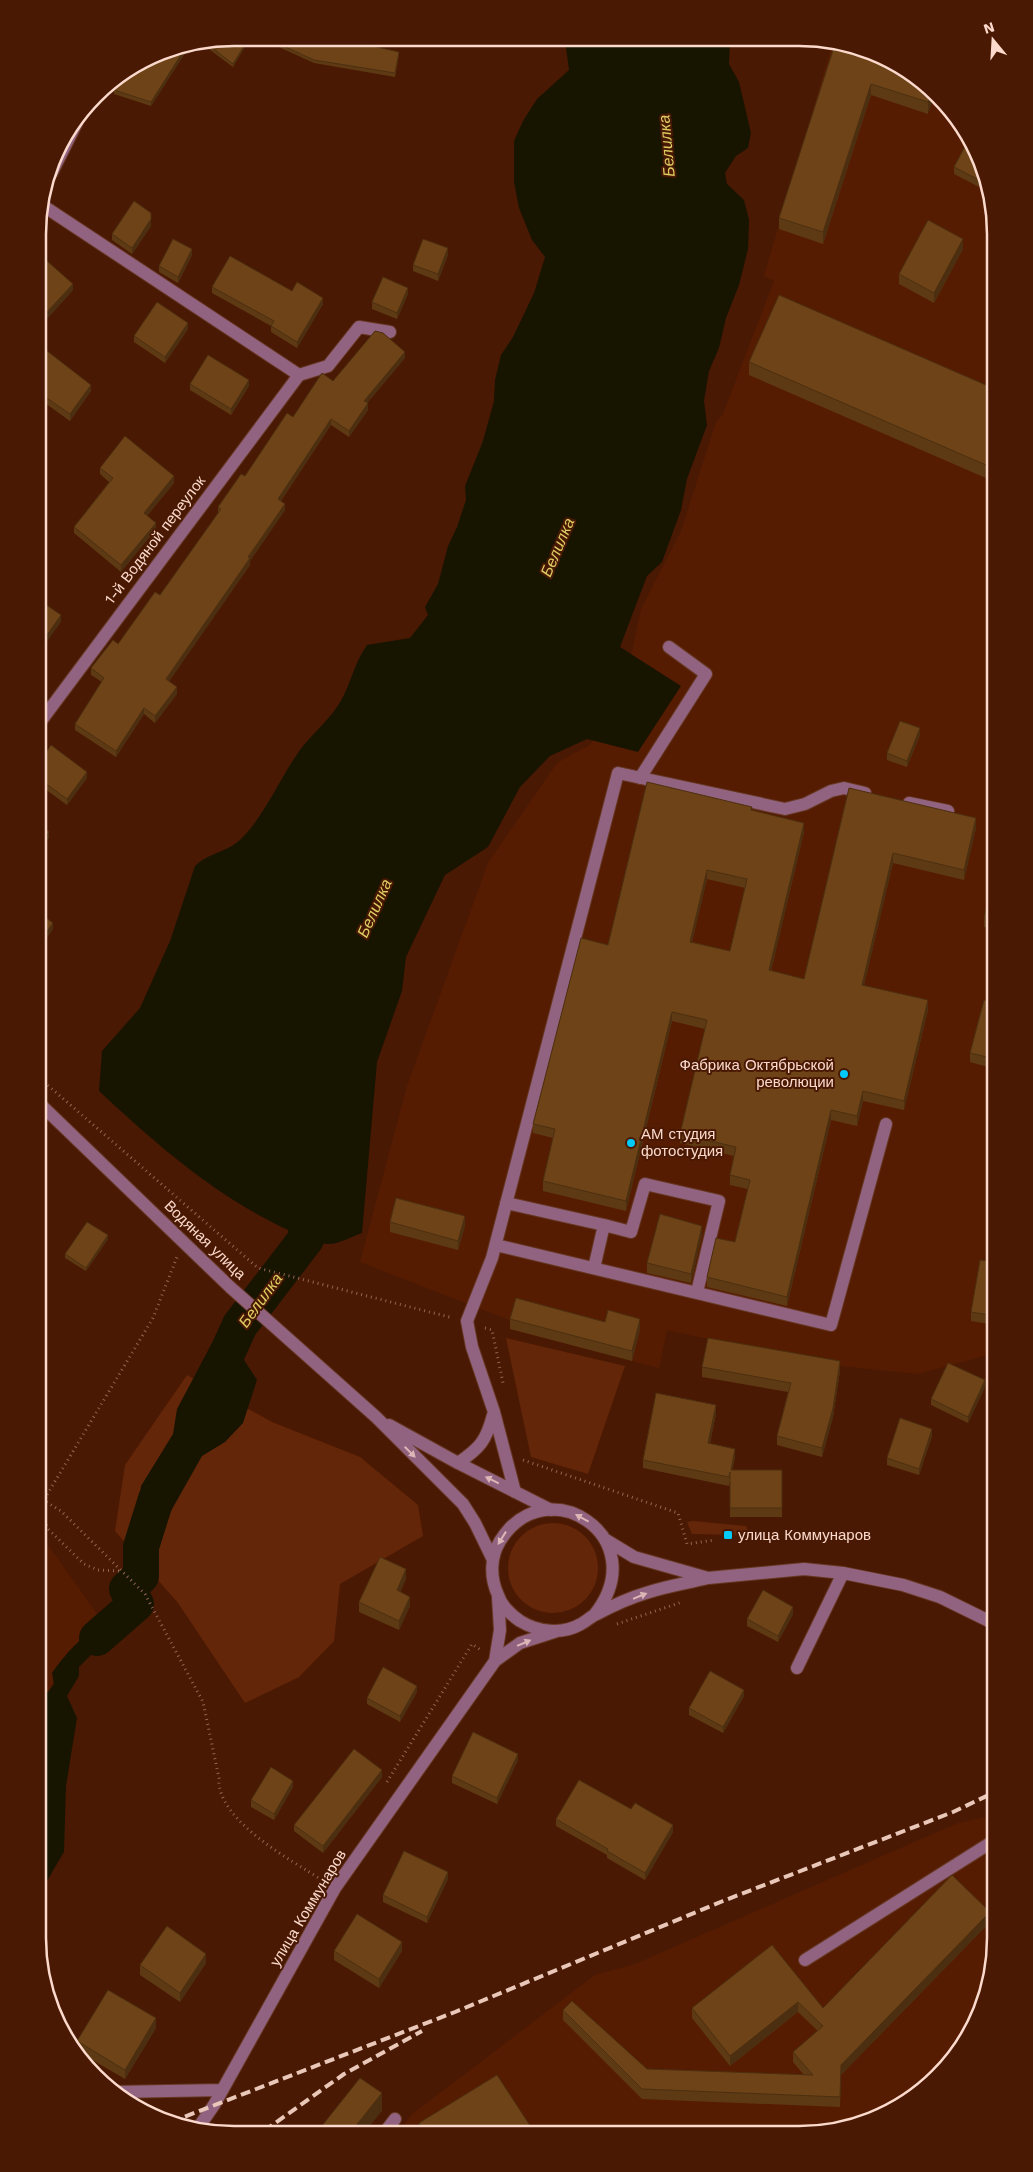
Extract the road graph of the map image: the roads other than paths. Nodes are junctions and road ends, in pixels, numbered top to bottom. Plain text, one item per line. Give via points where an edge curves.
1 (48, 208) edge
2 (390, 332) dead end
3 (299, 374) junction
4 (669, 647) dead end
5 (46, 714) edge
6 (640, 778) junction
7 (882, 796) edge
8 (900, 801) edge
9 (948, 812) edge
10 (46, 1110) edge
11 (886, 1124) dead end
12 (506, 1203) junction
13 (604, 1225) junction
14 (496, 1245) junction
15 (594, 1268) junction
16 (697, 1292) junction
17 (494, 1412) junction
18 (376, 1417) junction
19 (458, 1463) junction
20 (515, 1492) junction
21 (551, 1510) junction
22 (606, 1540) junction
23 (493, 1560) junction
24 (843, 1573) junction
25 (708, 1578) junction
26 (498, 1597) junction
27 (595, 1614) junction
28 (987, 1620) edge
29 (557, 1631) junction
30 (495, 1661) junction
31 (797, 1668) dead end
32 (987, 1845) edge
33 (805, 1960) dead end
34 (222, 2090) junction
35 (127, 2092) edge
36 (395, 2119) dead end
37 (201, 2123) edge
38 (390, 2126) edge

1 - 3 street
2 - 3 street via 359,327 328,366
3 - 5 street, 1-й Водяной переулок
4 - 6 street via 706,674
6 - 7 street via 785,809 844,788
6 - 12 street via 618,773
8 - 9 street
10 - 18 street, Водяная улица via 230,1287
11 - 16 street via 831,1325
12 - 13 street
12 - 14 street
13 - 15 street
13 - 16 street via 631,1232 644,1184 719,1201
14 - 15 street
14 - 17 street via 467,1321 472,1347
15 - 16 street
17 - 19 street via 488,1434 478,1449
17 - 20 street
18 - 19 street
18 -> 23 street via 463,1504
20 -> 19 street
20 - 21 street
22 -> 21 street via 584,1518
21 -> 23 street via 536,1512 506,1531
22 - 25 street via 634,1557
22 - 27 street via 613,1561 613,1582 606,1600
23 - 26 street via 492,1577
24 - 25 street via 804,1569
24 - 28 street via 903,1585
24 - 31 street
27 -> 25 street via 646,1593
26 - 29 street via 513,1617 528,1626
26 - 30 street via 500,1630
27 - 29 street via 580,1625
30 -> 29 street via 520,1643
30 - 34 street, улица Коммунаров via 335,1888
32 - 33 street
34 - 35 street
34 - 37 street, улица Коммунаров
36 - 38 street

